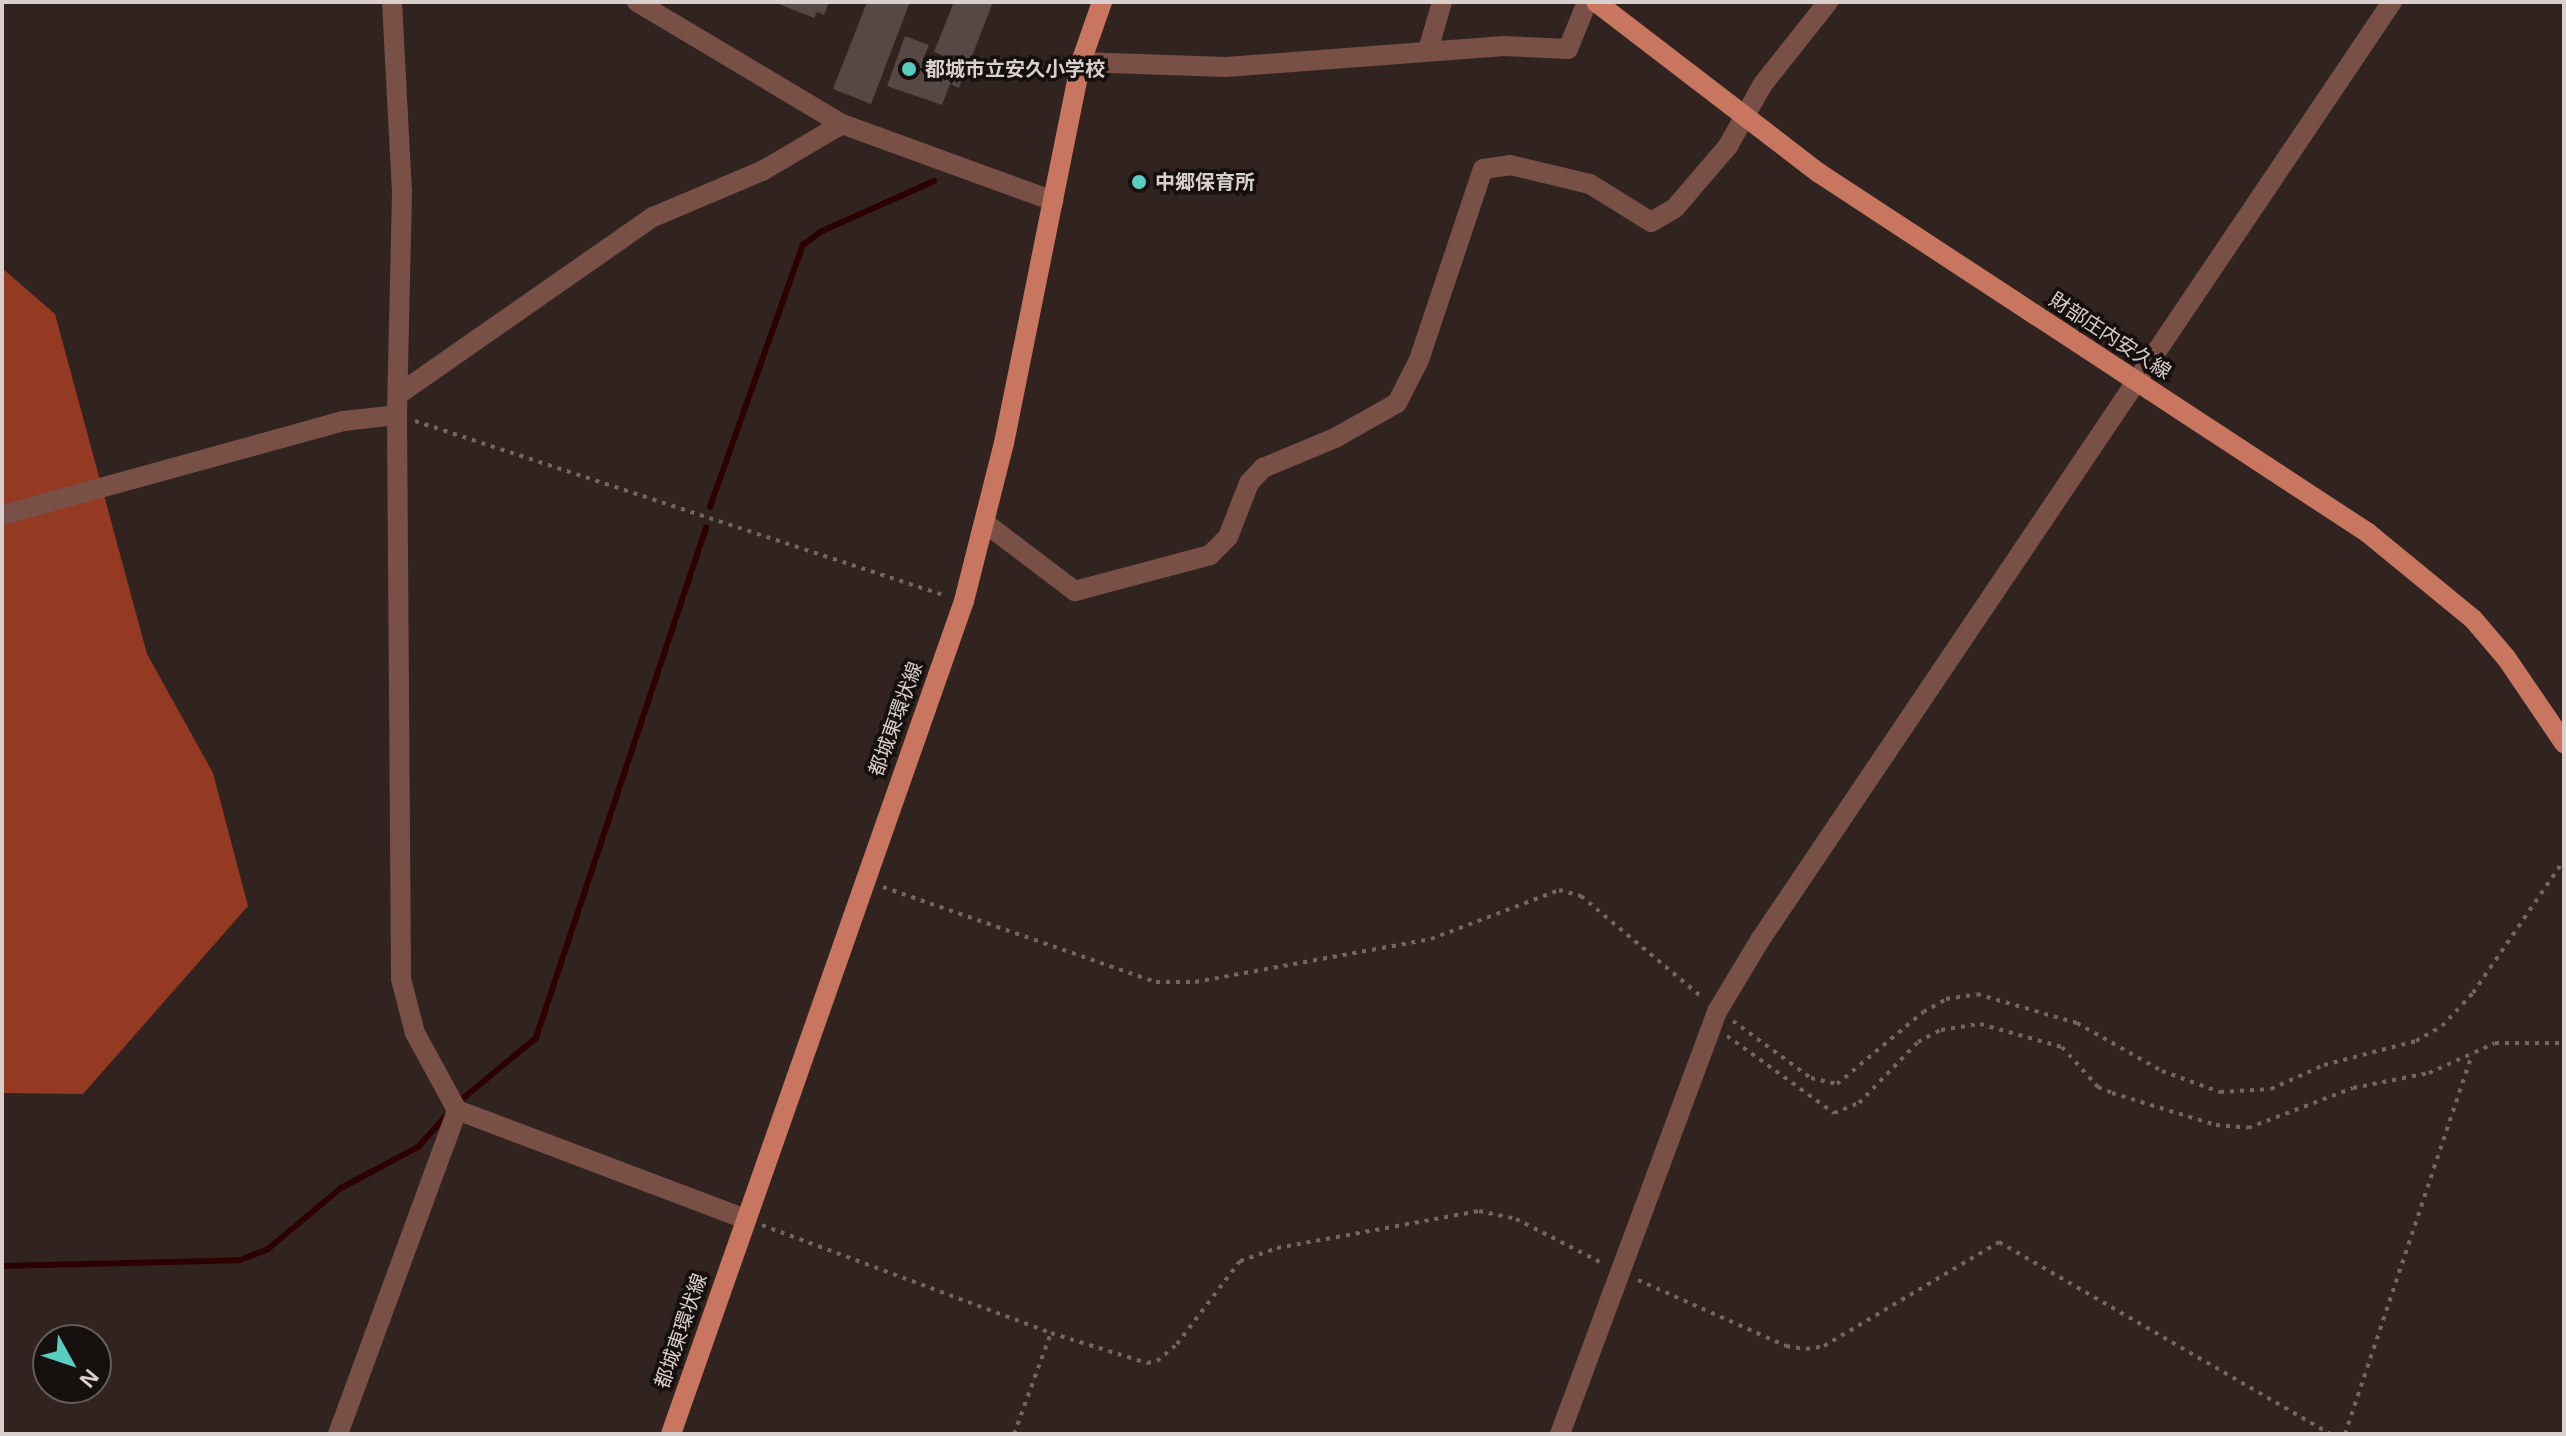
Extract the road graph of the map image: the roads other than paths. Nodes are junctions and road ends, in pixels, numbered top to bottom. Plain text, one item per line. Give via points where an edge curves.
1 (392, 2) edge
2 (637, 2) edge
3 (1102, 2) edge
4 (1442, 2) edge
5 (1587, 2) edge
6 (1596, 2) edge
7 (1828, 2) edge
8 (2392, 2) edge
9 (1428, 50) junction
10 (1081, 62) junction
11 (1742, 117) junction
12 (842, 124) junction
13 (1053, 201) junction
14 (2137, 382) junction
15 (399, 394) junction
16 (397, 415) junction
17 (2, 515) edge
18 (985, 523) junction
19 (2564, 743) edge
20 (457, 1110) junction
21 (745, 1219) junction
22 (338, 1434) edge
23 (671, 1434) edge
24 (1560, 1434) edge

1 - 15 street via 402,192
2 - 12 street
3 - 10 main road, 都城東環状線
4 - 9 street
5 - 9 street via 1568,49
6 - 11 main road, 財部庄内安久線
7 - 11 street
8 - 14 street
9 - 10 street via 1226,67
10 - 13 main road, 都城東環状線
11 - 14 main road, 財部庄内安久線
11 - 18 street via 1728,146 1675,208 1651,222 1590,184 1510,165 1483,169 1419,360 1397,403 1335,438 1263,468 1249,483 1228,537 1210,555 1075,591
12 - 13 street
12 - 15 street via 762,171 653,217
13 - 18 main road, 都城東環状線
14 - 19 main road, 財部庄内安久線 via 2368,533 2433,583 2507,659
14 - 24 street via 1768,927 1715,1018
15 - 16 street
16 - 17 street via 343,421
16 - 20 street via 401,979 415,1033
18 - 21 main road, 都城東環状線 via 964,601
20 - 21 street
20 - 22 street
21 - 23 main road, 都城東環状線

